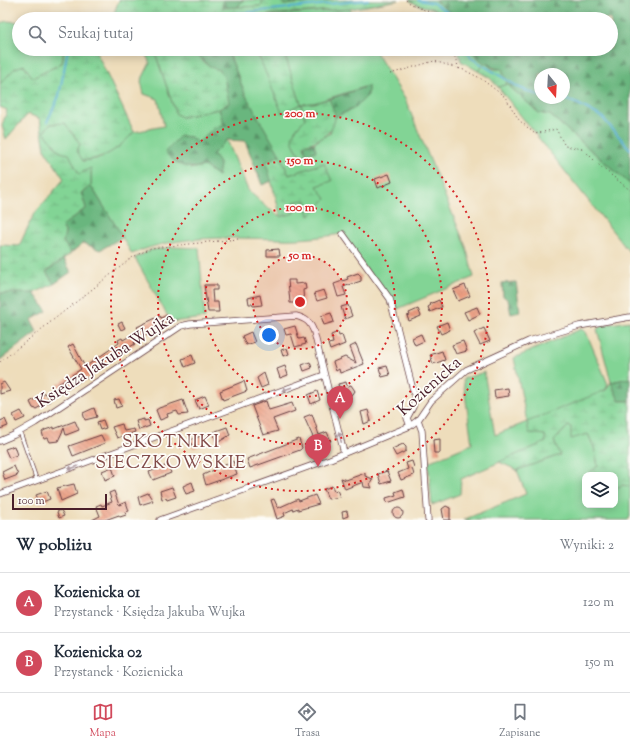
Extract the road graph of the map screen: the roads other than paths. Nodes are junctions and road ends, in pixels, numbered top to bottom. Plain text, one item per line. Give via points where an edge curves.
1 (343, 234) dead end
2 (630, 317) edge
3 (324, 375) junction
4 (418, 420) junction
5 (410, 426) junction
6 (20, 432) junction
7 (0, 441) edge
8 (344, 453) junction
9 (37, 481) junction
10 (0, 494) edge
11 (160, 520) edge
12 (428, 520) edge

1 - 5 street via 391,302 415,398 407,418
2 - 4 street, Kozienicka via 579,326 529,342 466,370 431,401
3 - 6 street, Księdza Jakuba Wujka via 314,332 311,323 305,318 296,316 190,324 181,326
8 -> 3 street, Księdza Jakuba Wujka
3 -> 9 street
4 - 5 street, Kozienicka
4 - 12 street via 422,431
5 - 8 street, Kozienicka
6 - 7 street, Księdza Jakuba Wujka
6 - 9 lane
8 - 11 street, Kozienicka
9 - 10 street

